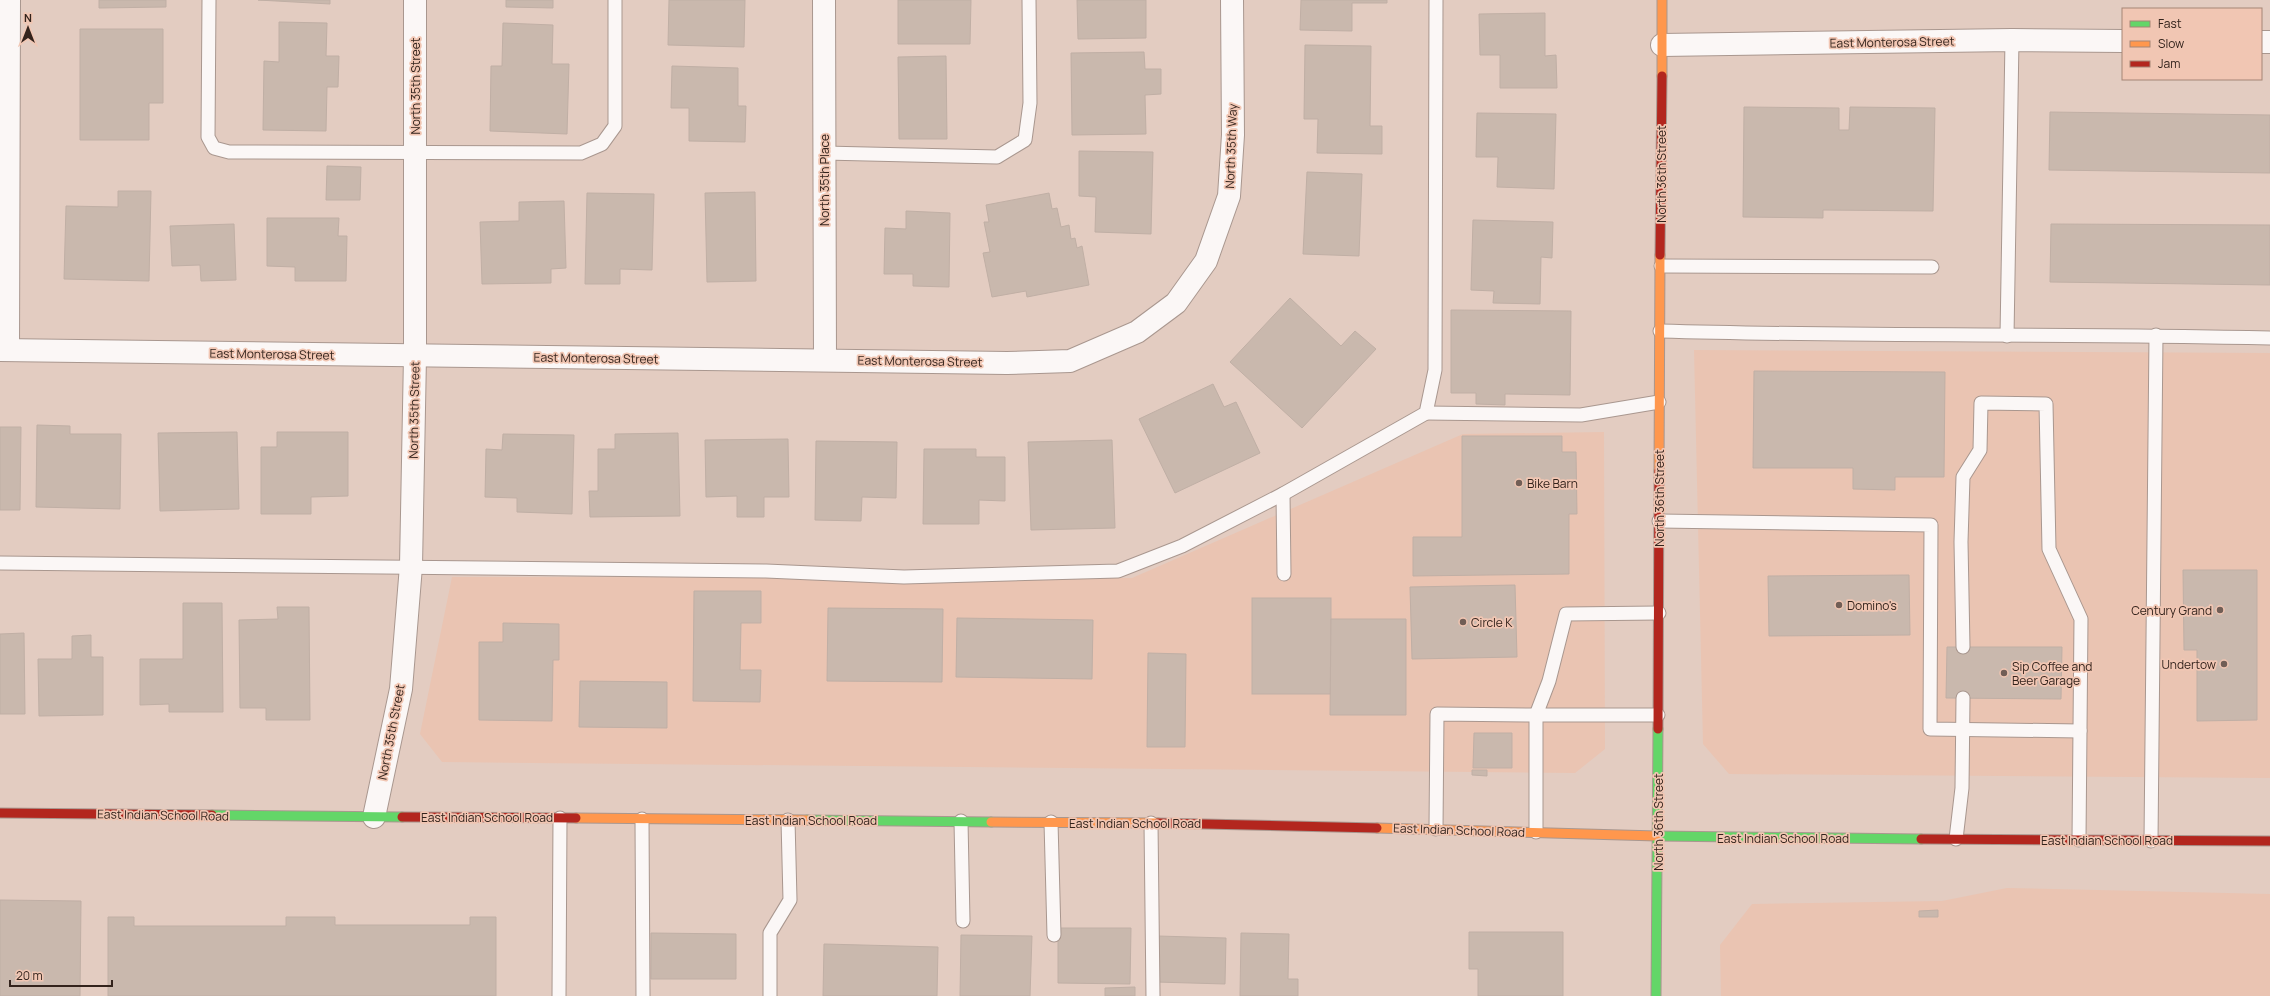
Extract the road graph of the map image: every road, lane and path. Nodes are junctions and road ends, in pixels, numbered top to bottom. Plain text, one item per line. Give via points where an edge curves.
1 (9, 0) edge
2 (208, 0) edge
3 (415, 0) edge
4 (615, 0) edge
5 (824, 0) edge
6 (1029, 0) edge
7 (1232, 0) edge
8 (1436, 0) edge
9 (1662, 0) edge
10 (2012, 40) junction
11 (2122, 41) edge
12 (1662, 45) junction
13 (415, 152) junction
14 (824, 153) junction
15 (1661, 266) junction
16 (1932, 267) dead end
17 (1176, 303) joint
18 (1660, 331) junction
19 (2156, 335) junction
20 (2007, 336) junction
21 (2270, 338) edge
22 (4, 350) edge
23 (415, 356) junction
24 (825, 360) junction
25 (1659, 402) junction
26 (1426, 413) junction
27 (1283, 494) junction
28 (1659, 521) junction
29 (0, 563) edge
30 (411, 566) junction
31 (1284, 574) dead end
32 (1659, 613) junction
33 (1963, 647) dead end
34 (1963, 698) dead end
35 (1536, 715) junction
36 (1658, 715) junction
37 (1964, 729) junction
38 (2080, 731) junction
39 (0, 813) edge
40 (374, 817) junction
41 (560, 818) junction
42 (642, 819) junction
43 (788, 820) junction
44 (961, 821) junction
45 (1051, 822) junction
46 (1151, 823) junction
47 (1436, 829) junction
48 (1536, 832) junction
49 (1658, 835) junction
50 (1956, 839) junction
51 (2080, 840) junction
52 (2151, 841) junction
53 (2270, 841) edge
54 (963, 921) dead end
55 (1054, 935) dead end
56 (559, 996) edge
57 (643, 996) edge
58 (770, 996) edge
59 (1153, 996) edge
60 (1656, 996) edge

1 - 22 street
2 - 13 lane via 208,137 214,148 229,152
3 - 13 street, North 35th Street
4 - 13 lane via 615,126 602,144 581,153
5 - 14 street, North 35th Place
6 - 14 lane via 1030,103 1025,140 997,157
7 - 17 street, North 35th Way via 1233,135 1230,196 1206,261
8 - 26 lane via 1435,370
9 - 12 main road, North 36th Street
10 - 11 street, East Monterosa Street
10 - 12 street, East Monterosa Street
10 - 20 lane
12 - 15 main road, North 36th Street
13 - 23 street, North 35th Street
14 - 24 street, North 35th Place
15 - 16 lane
15 - 18 main road, North 36th Street
17 - 24 street, East Monterosa Street via 1137,332 1070,360 1007,363
18 - 20 lane
18 - 25 main road, North 36th Street
19 - 20 lane
19 - 21 lane
19 - 52 lane
22 - 23 street, East Monterosa Street
23 - 24 street, East Monterosa Street
23 - 30 street, North 35th Street
25 - 26 lane via 1581,415
25 - 28 main road, North 36th Street
26 - 27 lane
27 - 30 lane via 1182,546 1118,570 904,577 766,571
27 - 31 lane
28 - 32 main road, North 36th Street
28 - 37 lane via 1931,525 1930,729
29 - 30 lane
30 - 40 street, North 35th Street via 401,689
32 - 35 lane via 1566,614 1549,681
32 - 36 main road, North 36th Street
33 - 38 lane via 1963,477 1980,450 1981,403 2046,404 2049,549 2081,619
34 - 37 lane
35 - 36 lane
35 - 47 lane via 1437,714
35 - 48 lane
36 - 49 main road, North 36th Street
37 - 38 lane
37 - 50 lane via 1962,788
38 - 51 lane
39 - 40 main road, East Indian School Road
40 - 41 main road, East Indian School Road
41 - 42 main road, East Indian School Road
41 - 56 lane
42 - 43 main road, East Indian School Road
42 - 57 lane
43 - 44 main road, East Indian School Road
43 - 58 lane via 790,900 770,933
44 - 45 main road, East Indian School Road
44 - 54 lane
45 - 46 main road, East Indian School Road
45 - 55 lane
46 - 47 main road, East Indian School Road
46 - 59 lane
47 - 48 main road, East Indian School Road
48 - 49 main road, East Indian School Road
49 - 50 main road, East Indian School Road via 1719,838
49 - 60 main road, North 36th Street
50 - 51 main road, East Indian School Road
51 - 52 main road, East Indian School Road
52 - 53 main road, East Indian School Road

